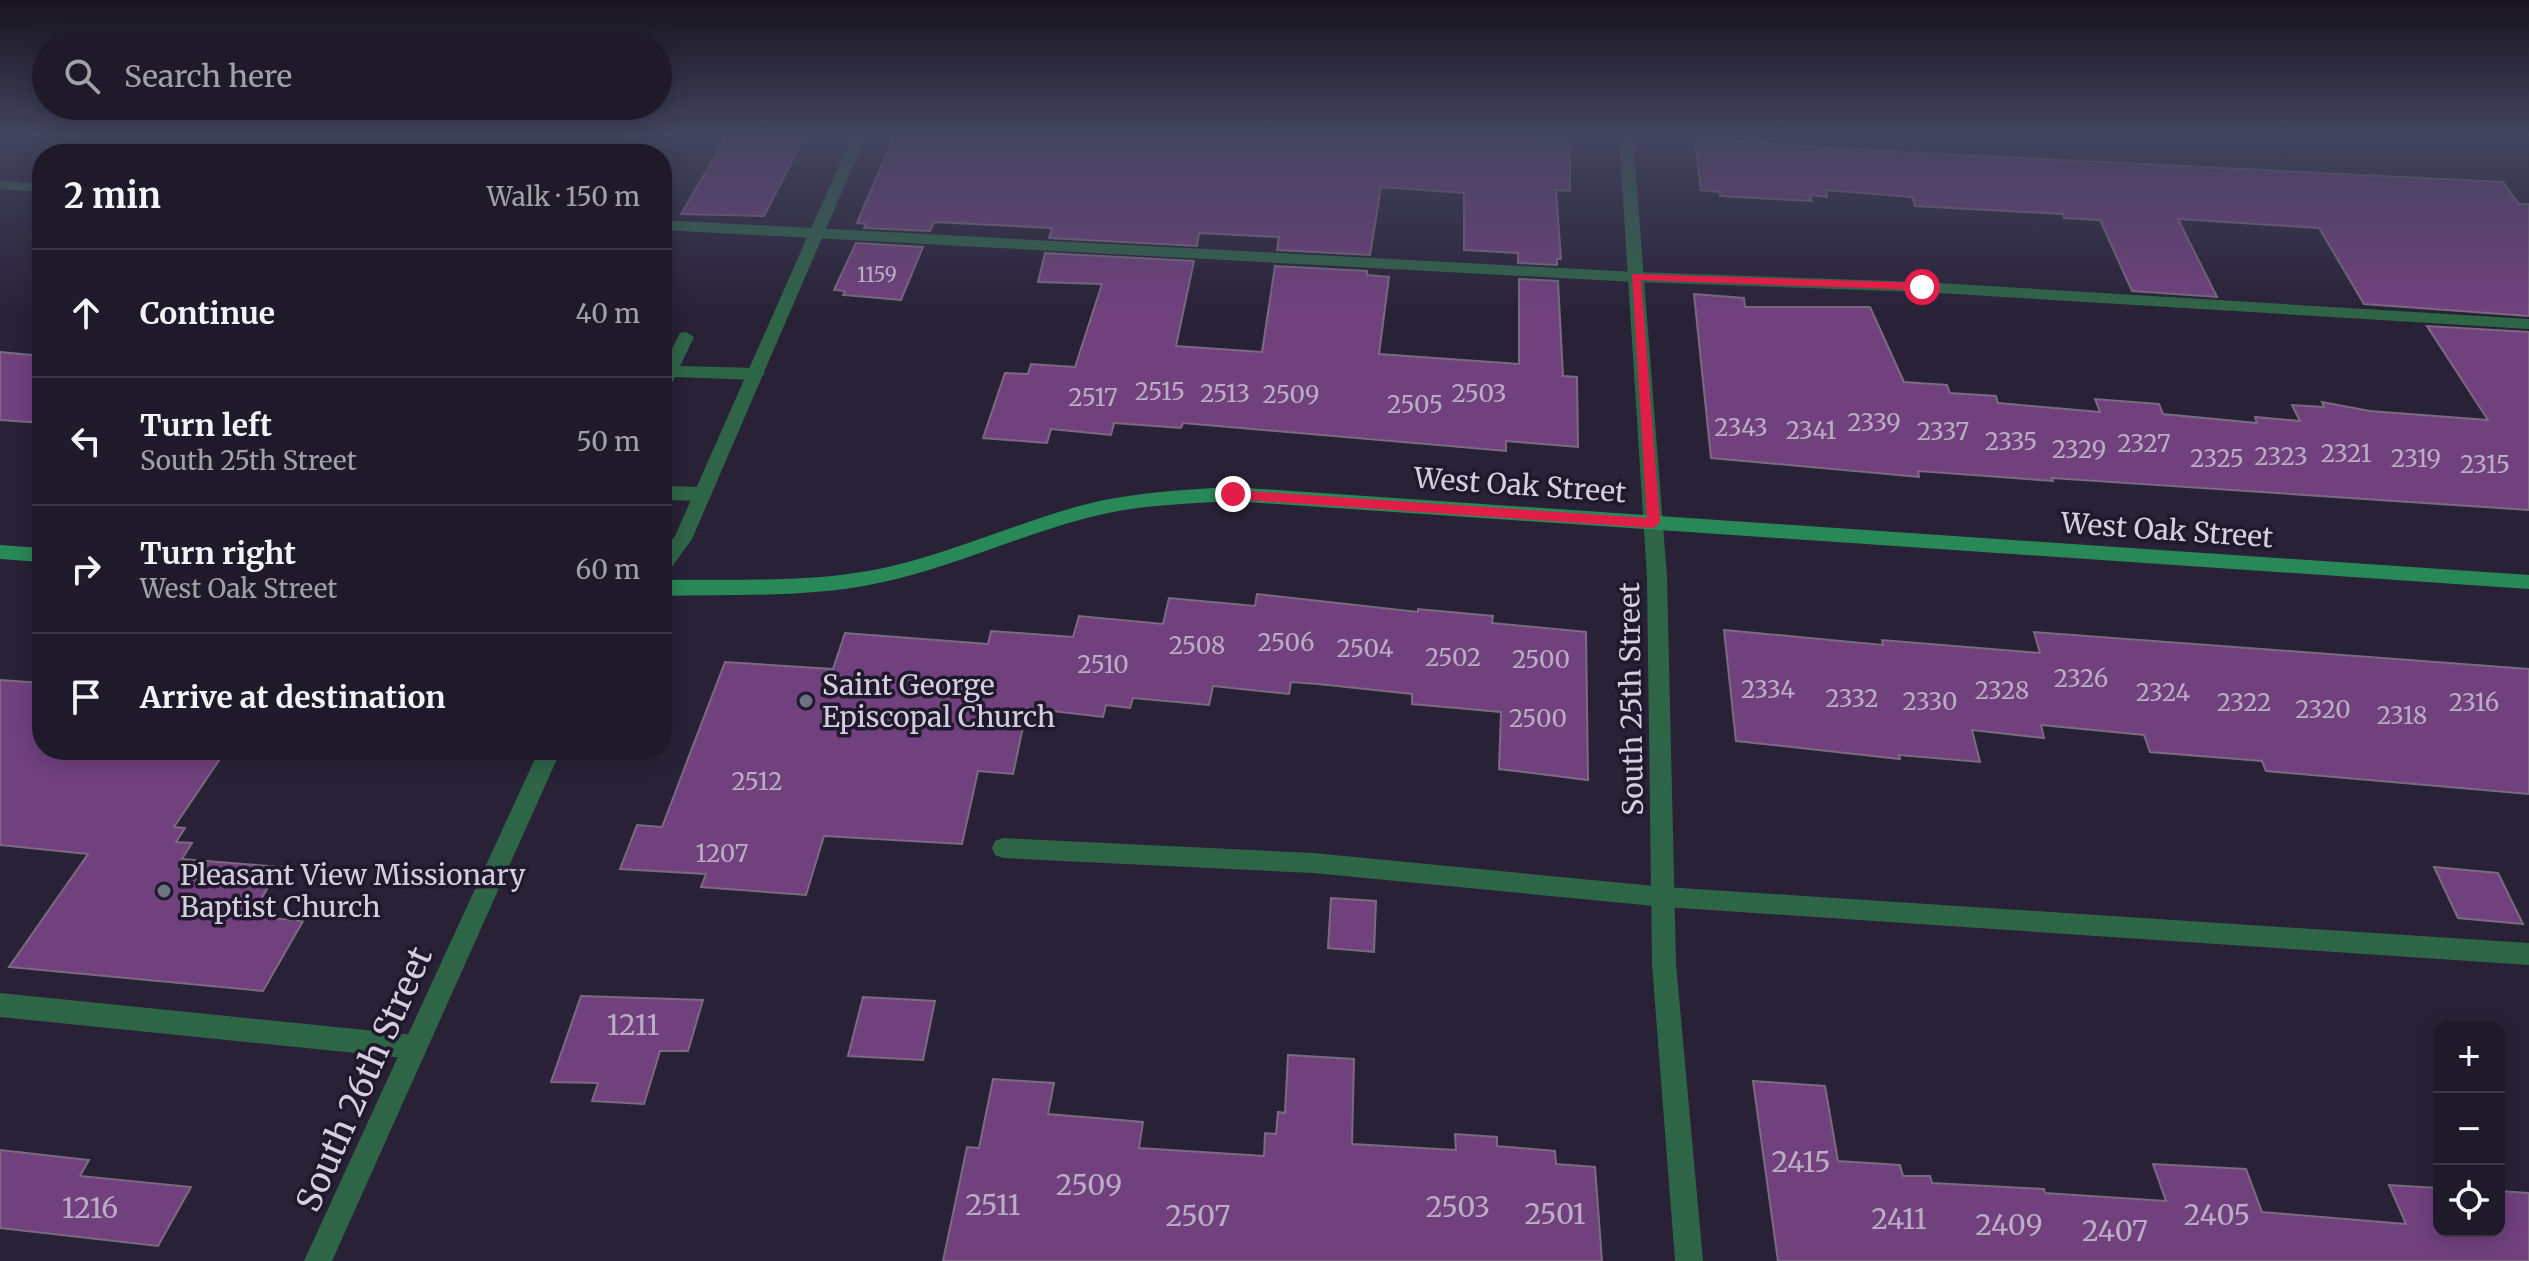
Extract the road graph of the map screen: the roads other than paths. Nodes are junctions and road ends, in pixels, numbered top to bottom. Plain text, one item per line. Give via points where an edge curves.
1 (833, 195) edge
2 (1630, 195) edge
3 (672, 226) edge
4 (816, 234) junction
5 (1636, 277) junction
6 (2529, 324) edge
7 (686, 337) dead end
8 (672, 366) edge
9 (756, 374) junction
10 (672, 378) edge
11 (672, 493) edge
12 (703, 494) junction
13 (1653, 523) junction
14 (0, 552) edge
15 (672, 553) edge
16 (32, 554) edge
17 (2529, 582) edge
18 (672, 588) edge
19 (545, 760) edge
20 (1003, 848) dead end
21 (1665, 897) junction
22 (2529, 954) edge
23 (0, 1005) edge
24 (415, 1047) junction
25 (318, 1261) edge
26 (1689, 1261) edge

1 - 4 street
2 - 5 street, South 25th Street
3 - 4 street
4 - 5 street
4 - 9 street
5 - 6 street via 1922,287
5 - 13 street, South 25th Street
7 - 8 street
9 - 10 street
9 - 12 street
11 - 12 street
12 - 15 street
13 - 17 main road, West Oak Street
13 - 18 main road, West Oak Street via 1305,497 1155,498 1082,512 875,577 787,586
13 - 21 street, South 25th Street
14 - 16 main road
19 - 24 street, South 26th Street
20 - 21 street via 1313,863
21 - 22 street
21 - 26 street, South 25th Street via 1664,964
23 - 24 street
24 - 25 street, South 26th Street

